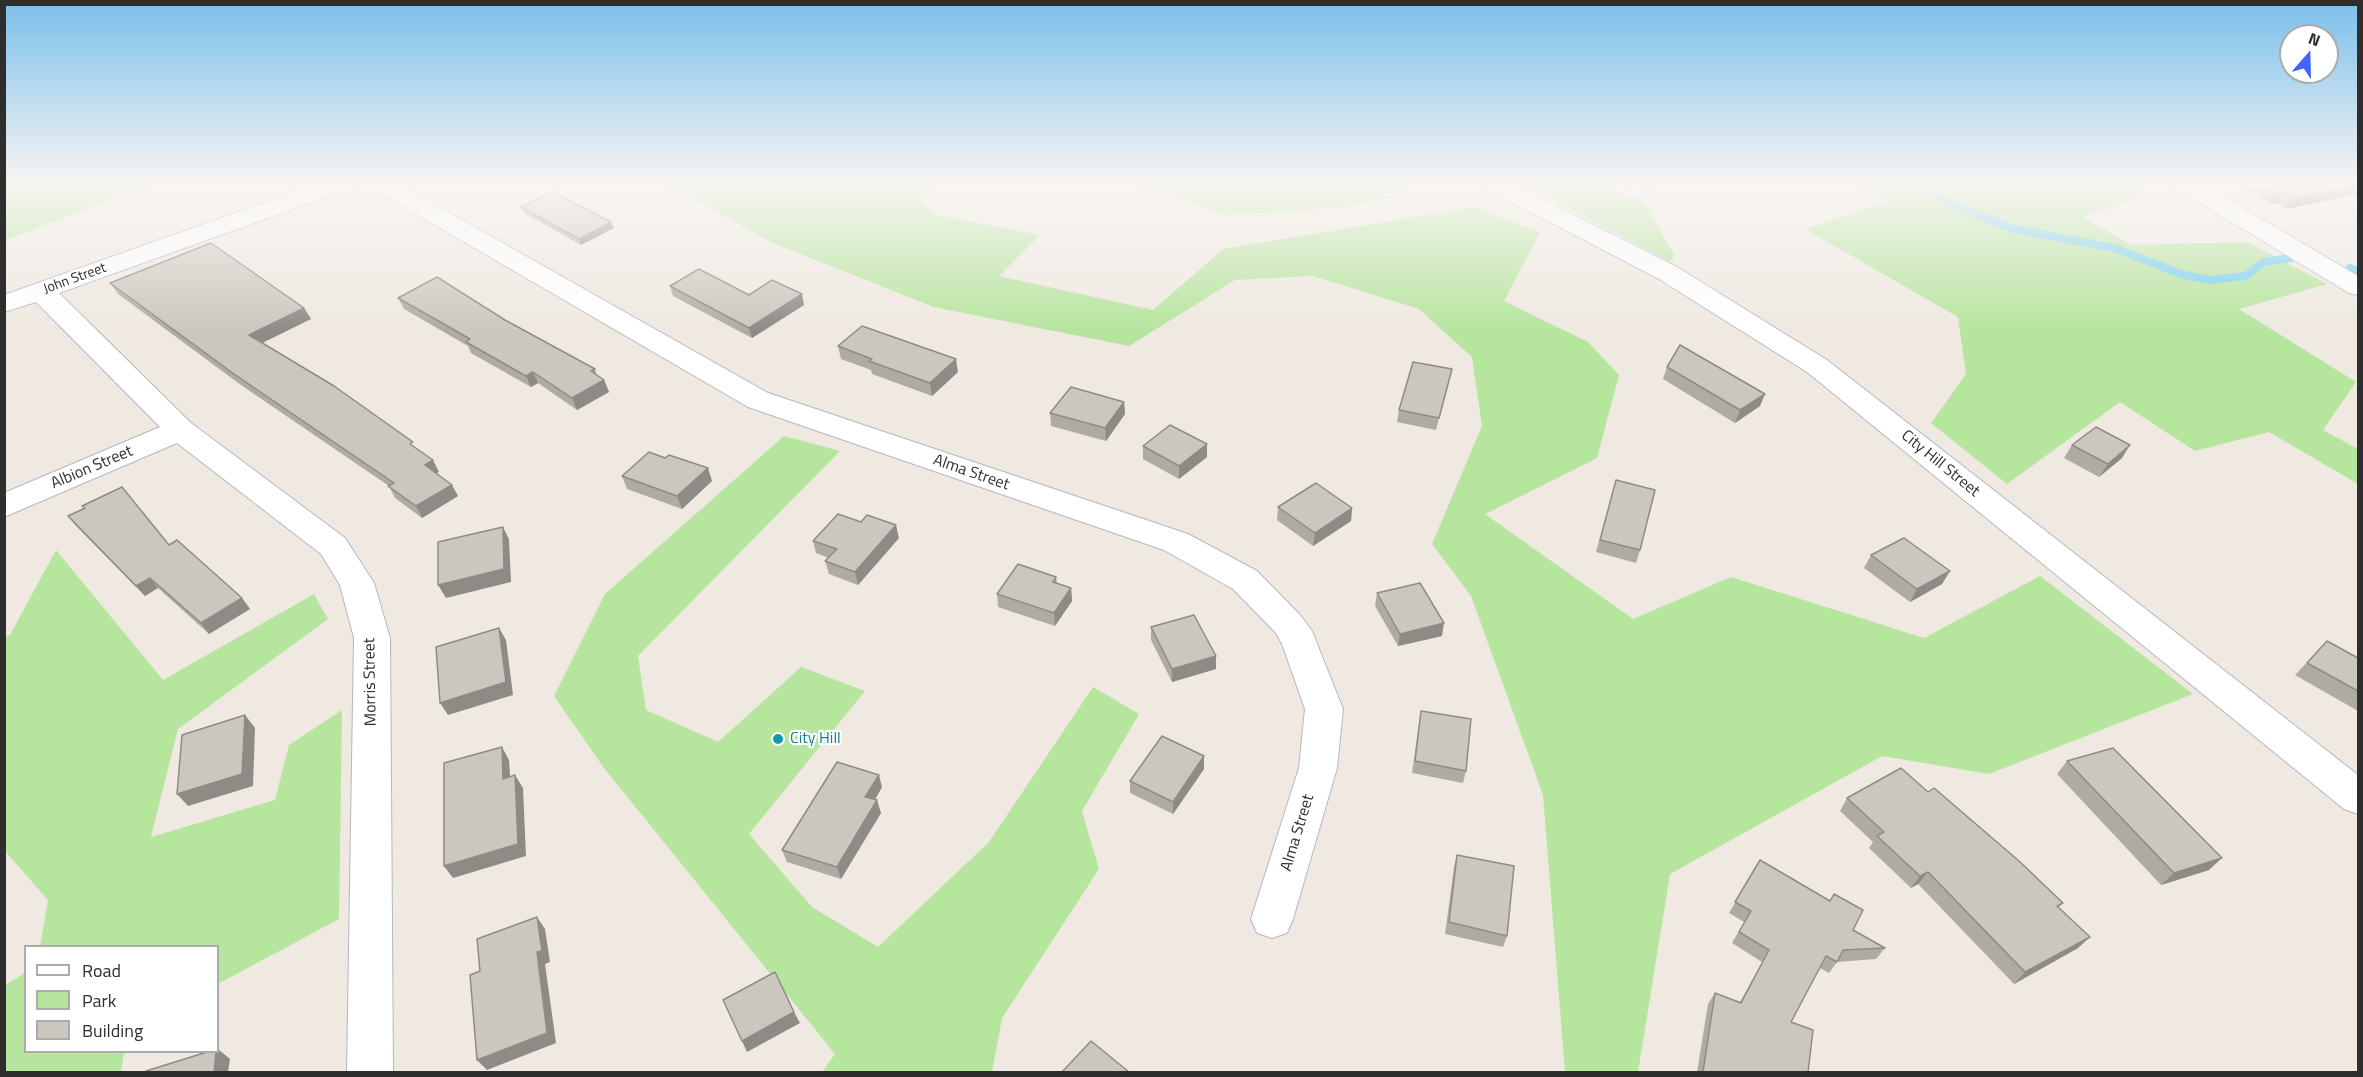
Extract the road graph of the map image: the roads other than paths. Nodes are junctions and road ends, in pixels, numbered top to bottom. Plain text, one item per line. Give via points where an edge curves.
1 (208, 231) edge
2 (464, 231) edge
3 (1587, 231) edge
4 (2264, 231) edge
5 (2358, 287) edge
6 (41, 291) junction
7 (4, 304) edge
8 (180, 430) junction
9 (4, 506) edge
10 (2358, 797) edge
11 (1272, 919) dead end
12 (370, 1072) edge

1 - 6 street, John Street
2 - 11 street, Alma Street via 758,399 1176,542 1245,580 1288,624 1299,642 1324,709 1318,768
3 - 10 street, City Hill Street via 1668,273 1817,366
4 - 5 street
6 - 7 street, John Street
6 - 8 street, Morris Street
8 - 9 street, Albion Street
8 - 12 street, Morris Street via 333,546 357,583 372,638

